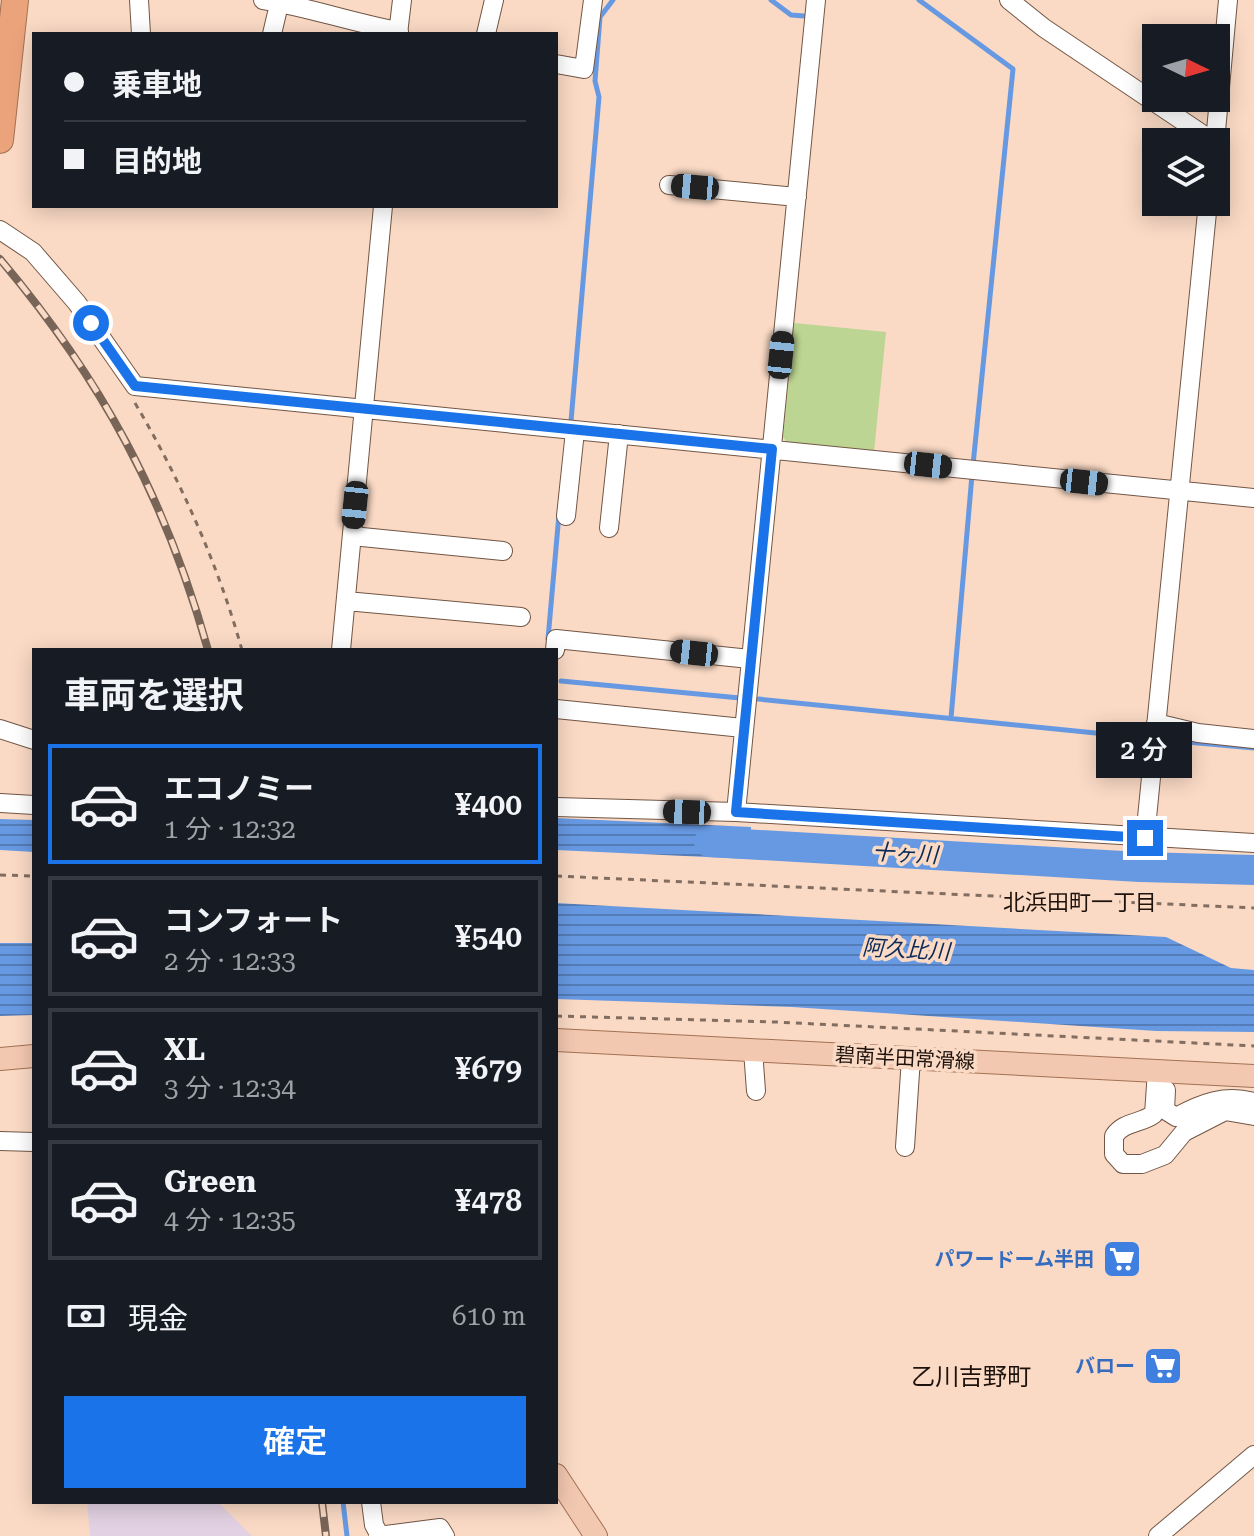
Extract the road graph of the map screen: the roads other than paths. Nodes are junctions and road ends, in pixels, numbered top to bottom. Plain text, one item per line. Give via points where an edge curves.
1 (15, 0) edge
2 (139, 0) edge
3 (402, 0) edge
4 (494, 0) edge
5 (593, 0) edge
6 (816, 0) edge
7 (1009, 0) edge
8 (1228, 0) edge
9 (274, 1) edge
10 (141, 32) edge
11 (272, 32) edge
12 (399, 32) edge
13 (486, 32) edge
14 (558, 64) edge
15 (1193, 128) edge
16 (1215, 128) edge
17 (0, 140) edge
18 (669, 185) dead end
19 (797, 197) junction
20 (383, 208) edge
21 (1207, 216) edge
22 (0, 230) edge
23 (365, 409) junction
24 (575, 431) junction
25 (619, 434) junction
26 (772, 449) junction
27 (1178, 491) junction
28 (1254, 498) edge
29 (566, 516) dead end
30 (609, 528) dead end
31 (352, 536) junction
32 (503, 551) dead end
33 (346, 601) junction
34 (521, 617) dead end
35 (341, 648) edge
36 (555, 648) edge
37 (750, 659) junction
38 (558, 709) edge
39 (1156, 723) junction
40 (743, 728) junction
41 (0, 729) edge
42 (32, 739) edge
43 (1254, 739) edge
44 (0, 803) edge
45 (32, 805) edge
46 (558, 807) edge
47 (736, 812) junction
48 (1145, 838) junction
49 (1254, 843) edge
50 (558, 1040) edge
51 (753, 1050) junction
52 (32, 1056) edge
53 (911, 1058) junction
54 (0, 1059) edge
55 (1163, 1071) junction
56 (1254, 1076) edge
57 (756, 1091) dead end
58 (1254, 1102) edge
59 (1254, 1116) edge
60 (0, 1141) edge
61 (32, 1142) edge
62 (905, 1147) dead end
63 (1254, 1455) edge
64 (558, 1478) edge
65 (371, 1504) edge
66 (1178, 1519) junction
67 (378, 1535) edge
68 (445, 1536) edge
69 (596, 1536) edge
70 (1158, 1536) edge
71 (1190, 1536) edge

1 - 17 highway
2 - 10 street
3 - 12 street
4 - 13 street
5 - 14 street via 584,69
6 - 19 street
7 - 15 street
8 - 16 street
9 - 11 street
9 - 12 street
18 - 19 street
19 - 26 street
20 - 23 street
21 - 27 street
22 - 23 street via 33,252 68,292 135,386
23 - 24 street
23 - 31 street
24 - 25 street
24 - 29 street
25 - 26 street
25 - 30 street
26 - 27 street
26 - 37 street
27 - 28 street
27 - 39 street
31 - 32 street
31 - 33 street
33 - 34 street
33 - 35 street
36 - 37 street via 556,639
37 - 40 street
38 - 40 street
39 - 43 street
39 - 48 street
40 - 47 street
41 - 42 street
44 - 45 street
46 - 47 street
47 - 48 street
48 - 49 street
50 - 51 main road, 碧南半田常滑線
51 - 53 main road, 碧南半田常滑線
51 - 57 street
52 - 54 main road
53 - 55 main road, 碧南半田常滑線
53 - 62 street
55 - 56 main road, 碧南半田常滑線
55 - 58 street via 1165,1110 1171,1116 1216,1099
55 - 59 street via 1154,1114 1114,1136 1114,1154 1123,1164 1165,1155 1184,1132 1225,1111
60 - 61 street
63 - 66 street
64 - 69 main road
65 - 67 street
66 - 70 street
66 - 71 street
67 - 68 street via 440,1528

